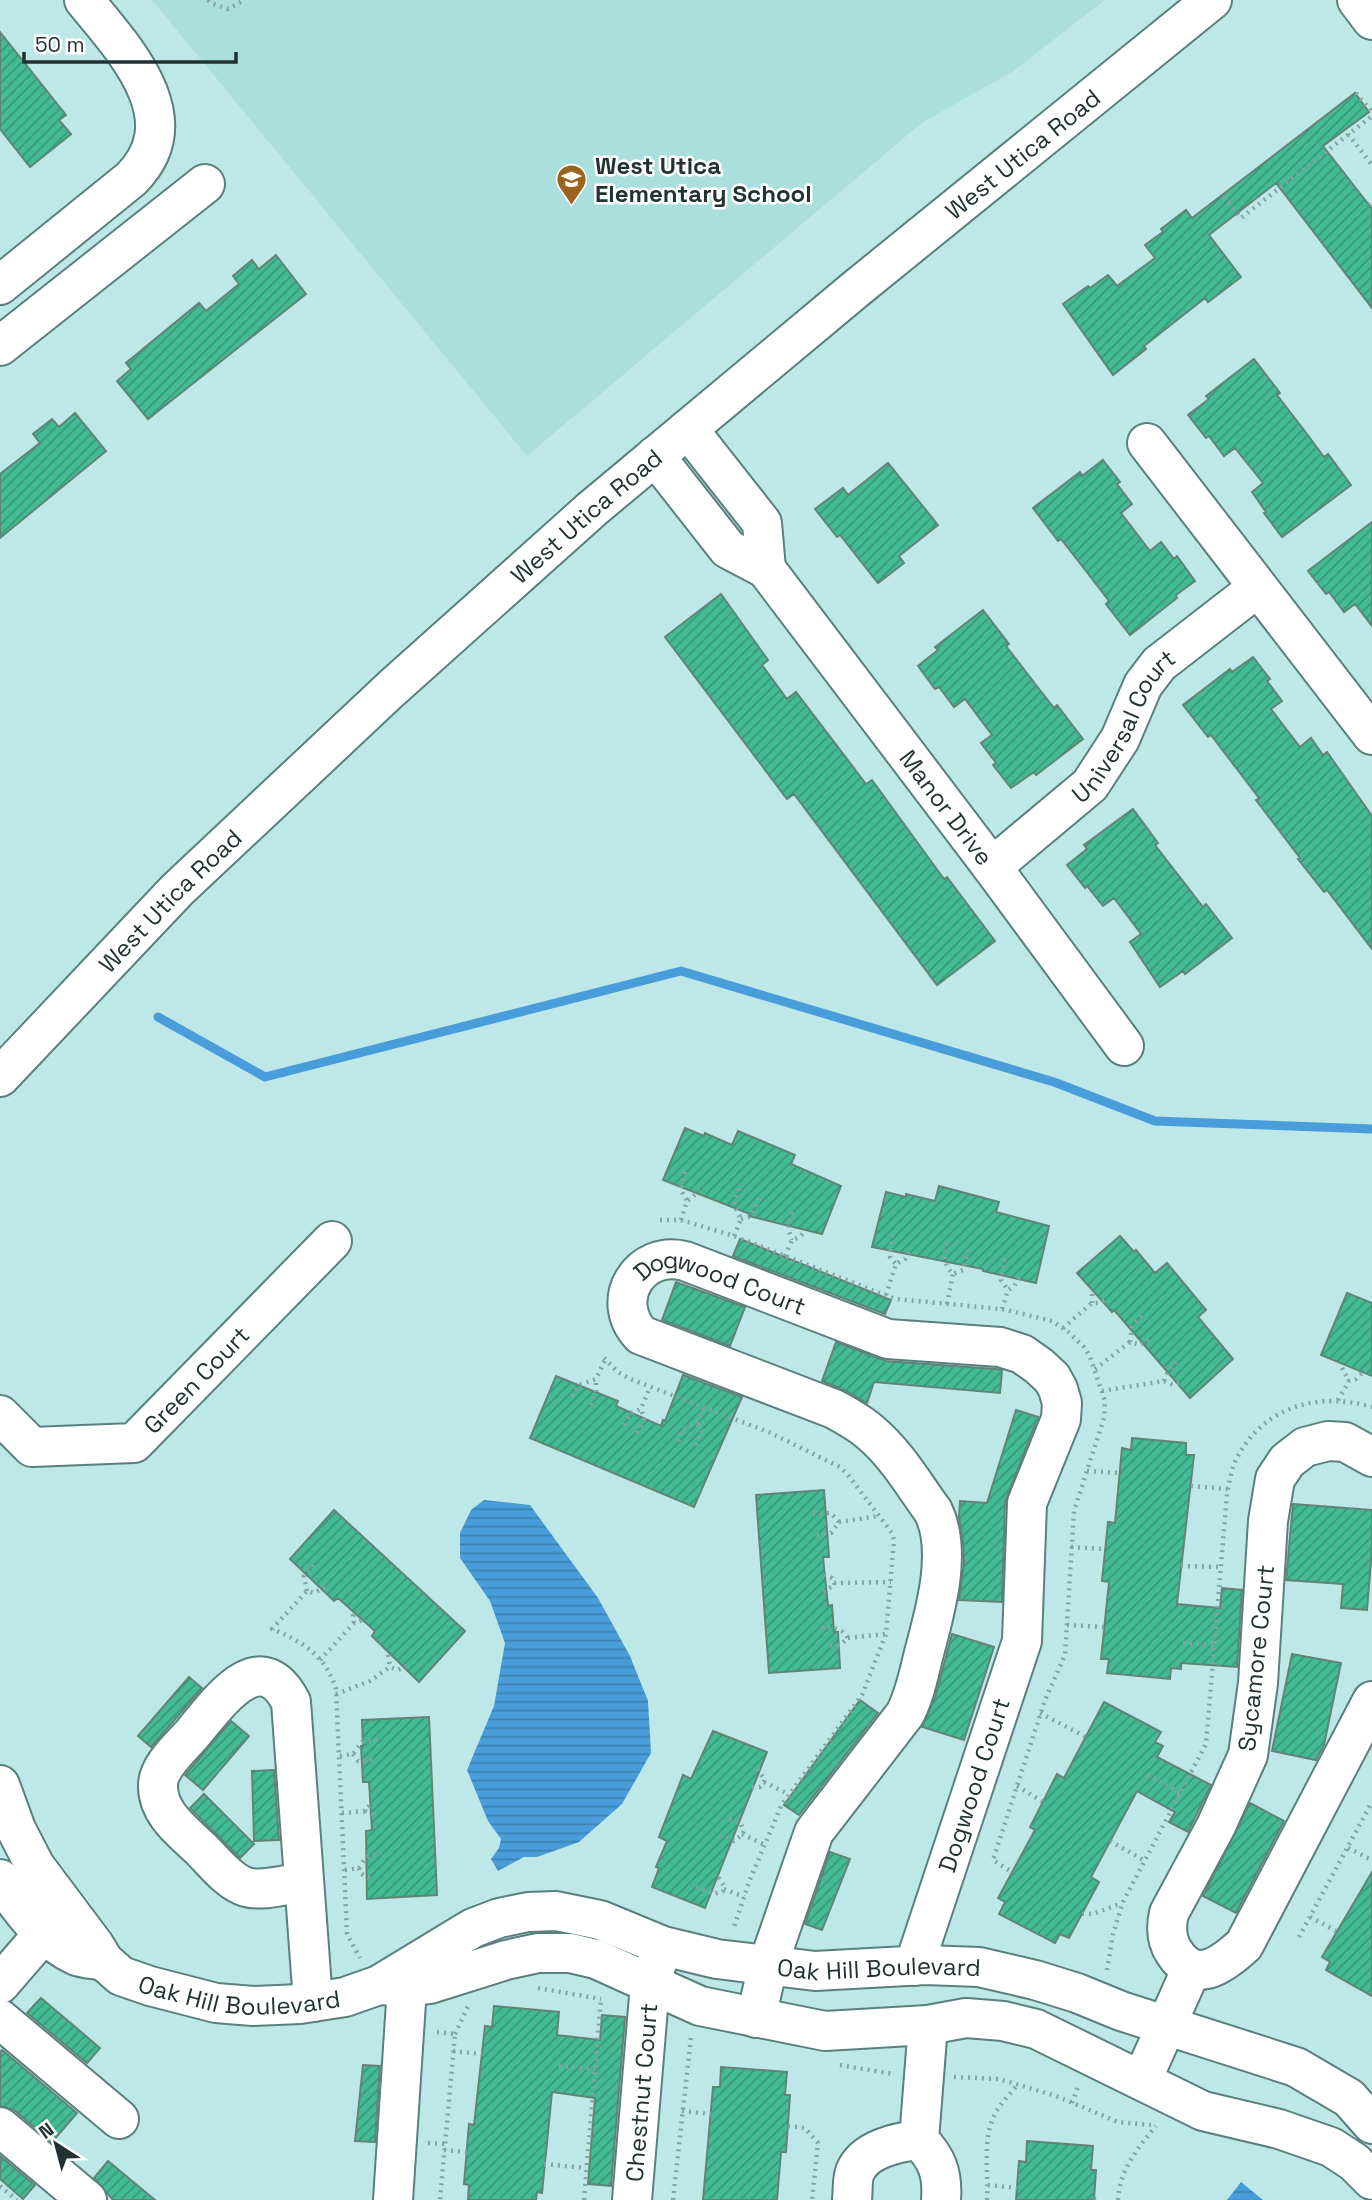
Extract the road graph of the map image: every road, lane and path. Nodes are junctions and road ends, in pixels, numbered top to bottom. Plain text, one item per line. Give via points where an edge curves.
1 (84, 0) edge
2 (208, 0) edge
3 (244, 0) edge
4 (1212, 0) edge
5 (1357, 0) edge
6 (1372, 20) edge
7 (1356, 93) dead end
8 (1372, 114) edge
9 (1348, 134) junction
10 (1372, 165) edge
11 (205, 184) dead end
12 (1224, 197) dead end
13 (3, 283) edge
14 (36, 318) junction
15 (0, 346) edge
16 (688, 429) junction
17 (1147, 443) dead end
18 (655, 456) junction
19 (766, 569) junction
20 (1257, 588) junction
21 (1372, 735) edge
22 (992, 867) junction
23 (1124, 1046) dead end
24 (0, 1077) edge
25 (685, 1172) dead end
26 (739, 1188) dead end
27 (700, 1191) dead end
28 (759, 1198) dead end
29 (687, 1201) junction
30 (792, 1212) dead end
31 (741, 1219) junction
32 (660, 1220) dead end
33 (681, 1220) junction
34 (805, 1231) dead end
35 (892, 1235) dead end
36 (734, 1236) junction
37 (792, 1240) junction
38 (332, 1241) dead end
39 (947, 1243) dead end
40 (968, 1250) dead end
41 (909, 1252) dead end
42 (785, 1256) junction
43 (1004, 1259) dead end
44 (896, 1264) junction
45 (953, 1274) junction
46 (1020, 1276) dead end
47 (1008, 1290) junction
48 (1092, 1292) dead end
49 (886, 1295) junction
50 (1105, 1300) dead end
51 (1092, 1303) junction
52 (947, 1304) junction
53 (1002, 1309) junction
54 (1142, 1316) dead end
55 (1063, 1328) junction
56 (1149, 1339) dead end
57 (1130, 1342) junction
58 (1178, 1360) dead end
59 (1342, 1368) dead end
60 (1095, 1369) junction
61 (1366, 1369) dead end
62 (596, 1379) junction
63 (1164, 1381) junction
64 (1349, 1381) junction
65 (1181, 1382) dead end
66 (650, 1387) junction
67 (1102, 1391) junction
68 (572, 1396) dead end
69 (1338, 1400) junction
70 (592, 1405) dead end
71 (704, 1407) junction
72 (1372, 1407) edge
73 (641, 1409) junction
74 (0, 1415) edge
75 (697, 1423) junction
76 (624, 1425) dead end
77 (638, 1433) dead end
78 (678, 1441) dead end
79 (696, 1445) dead end
80 (1372, 1457) edge
81 (1087, 1471) junction
82 (1120, 1474) dead end
83 (1191, 1486) dead end
84 (1228, 1489) junction
85 (813, 1513) dead end
86 (879, 1516) junction
87 (839, 1522) junction
88 (814, 1535) dead end
89 (1071, 1547) junction
90 (1105, 1549) dead end
91 (315, 1562) dead end
92 (1181, 1566) dead end
93 (1222, 1567) junction
94 (824, 1574) dead end
95 (891, 1582) junction
96 (834, 1583) junction
97 (307, 1591) dead end
98 (823, 1591) dead end
99 (355, 1613) dead end
100 (366, 1619) dead end
101 (354, 1623) junction
102 (1068, 1625) junction
103 (1104, 1627) dead end
104 (821, 1628) dead end
105 (886, 1634) junction
106 (848, 1638) junction
107 (1183, 1643) dead end
108 (1215, 1645) junction
109 (825, 1646) dead end
110 (388, 1655) dead end
111 (320, 1660) dead end
112 (408, 1665) dead end
113 (390, 1667) junction
114 (336, 1694) dead end
115 (1372, 1701) edge
116 (1040, 1713) junction
117 (1086, 1737) dead end
118 (377, 1739) dead end
119 (353, 1754) junction
120 (340, 1756) dead end
121 (375, 1760) dead end
122 (757, 1769) dead end
123 (1147, 1775) dead end
124 (764, 1782) junction
125 (0, 1785) edge
126 (1017, 1786) junction
127 (752, 1787) dead end
128 (1181, 1793) junction
129 (789, 1795) junction
130 (1043, 1801) dead end
131 (1372, 1802) edge
132 (371, 1804) dead end
133 (365, 1811) junction
134 (342, 1813) dead end
135 (374, 1815) dead end
136 (726, 1818) dead end
137 (743, 1834) junction
138 (719, 1836) dead end
139 (1110, 1841) dead end
140 (765, 1844) junction
141 (1348, 1847) junction
142 (381, 1853) dead end
143 (1372, 1860) edge
144 (1145, 1861) junction
145 (359, 1868) junction
146 (345, 1870) dead end
147 (1012, 1872) dead end
148 (718, 1877) dead end
149 (0, 1879) edge
150 (372, 1880) dead end
151 (304, 1882) junction
152 (696, 1887) dead end
153 (724, 1889) junction
154 (744, 1897) junction
155 (1123, 1902) junction
156 (1082, 1914) dead end
157 (1310, 1917) junction
158 (1336, 1931) dead end
159 (44, 1933) junction
160 (731, 1935) dead end
161 (1299, 1937) dead end
162 (663, 1946) junction
163 (104, 1961) junction
164 (768, 1965) junction
165 (917, 1966) junction
166 (1191, 1970) junction
167 (1105, 1980) dead end
168 (0, 1983) edge
169 (650, 1984) junction
170 (393, 1986) junction
171 (534, 1988) dead end
172 (601, 1999) junction
173 (615, 2001) dead end
174 (313, 2002) junction
175 (469, 2005) dead end
176 (756, 2018) junction
177 (0, 2019) edge
178 (921, 2026) junction
179 (1167, 2026) junction
180 (426, 2031) dead end
181 (692, 2032) dead end
182 (455, 2034) junction
183 (453, 2051) junction
184 (482, 2054) dead end
185 (559, 2066) dead end
186 (595, 2069) junction
187 (1142, 2080) junction
188 (1018, 2084) dead end
189 (682, 2111) junction
190 (711, 2114) dead end
191 (119, 2119) dead end
192 (1372, 2124) edge
193 (788, 2126) dead end
194 (1156, 2126) dead end
195 (0, 2127) edge
196 (919, 2140) junction
197 (444, 2150) junction
198 (467, 2152) dead end
199 (544, 2164) dead end
200 (586, 2168) junction
201 (1372, 2180) edge
202 (988, 2185) junction
203 (0, 2186) edge
204 (1017, 2188) dead end
205 (17, 2200) edge
206 (87, 2200) edge
207 (393, 2200) edge
208 (440, 2200) edge
209 (584, 2200) edge
210 (632, 2200) edge
211 (673, 2200) edge
212 (812, 2200) edge
213 (852, 2200) edge
214 (941, 2200) edge
215 (987, 2200) edge
216 (1118, 2200) edge

1 - 13 street via 145,82 154,105 156,133 147,160 131,179
2 - 3 path via 228,9
4 - 16 street, West Utica Road
5 - 6 street
7 - 8 path
8 - 9 path
9 - 10 path
9 - 12 path via 1241,218
11 - 14 street
13 - 14 street
14 - 15 street
16 - 18 street, West Utica Road
16 - 19 street via 762,523
17 - 20 street
18 - 19 street, Manor Drive via 728,549
18 - 24 street, West Utica Road via 401,680 177,890
19 - 22 street, Manor Drive
20 - 21 street
20 - 22 street, Universal Court via 1159,664 1090,785
22 - 23 street, Manor Drive
25 - 29 path via 681,1190
26 - 31 path via 734,1205
27 - 29 path
28 - 31 path via 751,1216
29 - 33 path
30 - 37 path via 788,1228
31 - 36 path
32 - 33 path
33 - 36 path
34 - 37 path
35 - 44 path via 889,1250
36 - 42 path
37 - 42 path
38 - 74 street, Green Court via 134,1443 32,1447
39 - 45 path via 944,1258
40 - 45 path via 963,1270
41 - 44 path
42 - 49 path
43 - 47 path via 1001,1280
44 - 49 path
45 - 52 path
46 - 47 path
47 - 53 path
48 - 51 path
49 - 52 path
50 - 51 path
51 - 55 path
52 - 53 path
53 - 55 path
54 - 57 path via 1132,1327
55 - 60 path via 1084,1347
56 - 57 path via 1141,1345
57 - 60 path
58 - 63 path
59 - 64 path
60 - 67 path
61 - 64 path
62 - 66 path via 604,1359 618,1372
62 - 68 path via 579,1385
62 - 70 path
63 - 65 path
63 - 67 path
64 - 69 path
66 - 71 path
66 - 73 path
67 - 81 path via 1104,1418
69 - 72 path
69 - 84 path via 1307,1403 1270,1420 1244,1447
71 - 75 path
71 - 86 path via 840,1467
73 - 76 path via 631,1413
73 - 77 path via 644,1419
75 - 78 path via 687,1425
75 - 79 path via 702,1432
80 - 166 street, Sycamore Court via 1345,1441 1328,1441 1305,1447 1287,1461 1275,1479 1248,1755 1166,1926 1170,1946
81 - 82 path
81 - 89 path via 1074,1511
83 - 84 path
84 - 93 path
85 - 87 path via 831,1513
86 - 87 path
86 - 95 path via 894,1540
87 - 88 path via 831,1533
89 - 90 path
89 - 102 path
91 - 97 path via 304,1576
92 - 93 path
93 - 108 path
94 - 96 path
95 - 96 path
95 - 105 path
96 - 98 path
99 - 101 path
100 - 101 path
101 - 111 path
102 - 103 path
102 - 116 path via 1065,1655
104 - 106 path via 844,1631
105 - 106 path
105 - 129 path via 862,1695
106 - 109 path via 840,1645
107 - 108 path
108 - 128 path via 1206,1744
110 - 113 path
112 - 113 path via 398,1670
113 - 114 path via 370,1681
115 - 166 street via 1244,1945 1219,1965
116 - 117 path
116 - 126 path
118 - 119 path via 362,1742
119 - 120 path
119 - 121 path via 358,1760
122 - 124 path
123 - 128 path
124 - 127 path
124 - 129 path
125 - 163 street, Oak Hill Boulevard via 35,1866
126 - 130 path
126 - 147 path via 993,1860
128 - 144 path
129 - 140 path
131 - 141 path
132 - 133 path
133 - 134 path
133 - 135 path
136 - 137 path via 740,1822
137 - 138 path via 734,1841
137 - 140 path
139 - 144 path
140 - 154 path
141 - 143 path
141 - 157 path
142 - 145 path via 366,1857
144 - 155 path
145 - 146 path
145 - 150 path
148 - 153 path
149 - 159 street, Oak Hill Boulevard
151 - 151 street via 291,1702 275,1680 261,1676 243,1680 166,1766 158,1785 161,1801 168,1817 244,1887
151 - 174 street
152 - 153 path via 714,1894
153 - 154 path
154 - 160 path
155 - 156 path
155 - 167 path
157 - 158 path
157 - 161 path
159 - 163 street, Oak Hill Boulevard via 78,1957
159 - 168 street
162 - 164 street, Oak Hill Boulevard
162 - 169 street, Chestnut Court
162 - 170 street, Oak Hill Boulevard via 600,1920 556,1911 528,1912 473,1928
163 - 174 street, Oak Hill Boulevard via 121,1976 216,2003
164 - 165 street, Oak Hill Boulevard via 815,1971
164 - 165 street, Dogwood Court via 814,1832 905,1714 913,1697 937,1609 939,1521 885,1448 851,1418 641,1335 632,1326 627,1297 638,1274 661,1258 685,1261 888,1339 1000,1347 1022,1354 1052,1378 1058,1389 1061,1419 1027,1503 1022,1641
164 - 176 street
165 - 178 street
165 - 179 street, Oak Hill Boulevard via 1006,1972
166 - 179 street
169 - 170 street, Oak Hill Boulevard via 596,1959 538,1953 430,1984
169 - 176 street, Oak Hill Boulevard via 700,2006
169 - 210 street, Chestnut Court
170 - 174 street, Oak Hill Boulevard
170 - 207 street
171 - 172 path
172 - 173 path
172 - 186 path
175 - 182 path
176 - 178 street, Oak Hill Boulevard via 825,2031
177 - 191 street
178 - 187 street, Oak Hill Boulevard via 966,2018 1036,2029
178 - 196 street
179 - 187 street
179 - 192 street, Oak Hill Boulevard via 1296,2067 1349,2098
180 - 182 path
181 - 189 path
182 - 183 path
183 - 184 path
183 - 197 path
185 - 186 path
186 - 200 path
187 - 201 street, Oak Hill Boulevard via 1203,2111 1331,2147
188 - 202 path via 989,2128
189 - 190 path
189 - 211 path
193 - 212 path via 805,2128 818,2143
194 - 216 path via 1126,2165
195 - 206 street
196 - 213 street via 899,2142 860,2163 854,2172
196 - 214 street via 940,2169
197 - 198 path
197 - 208 path
199 - 200 path
200 - 209 path
202 - 204 path
202 - 215 path
203 - 205 path

